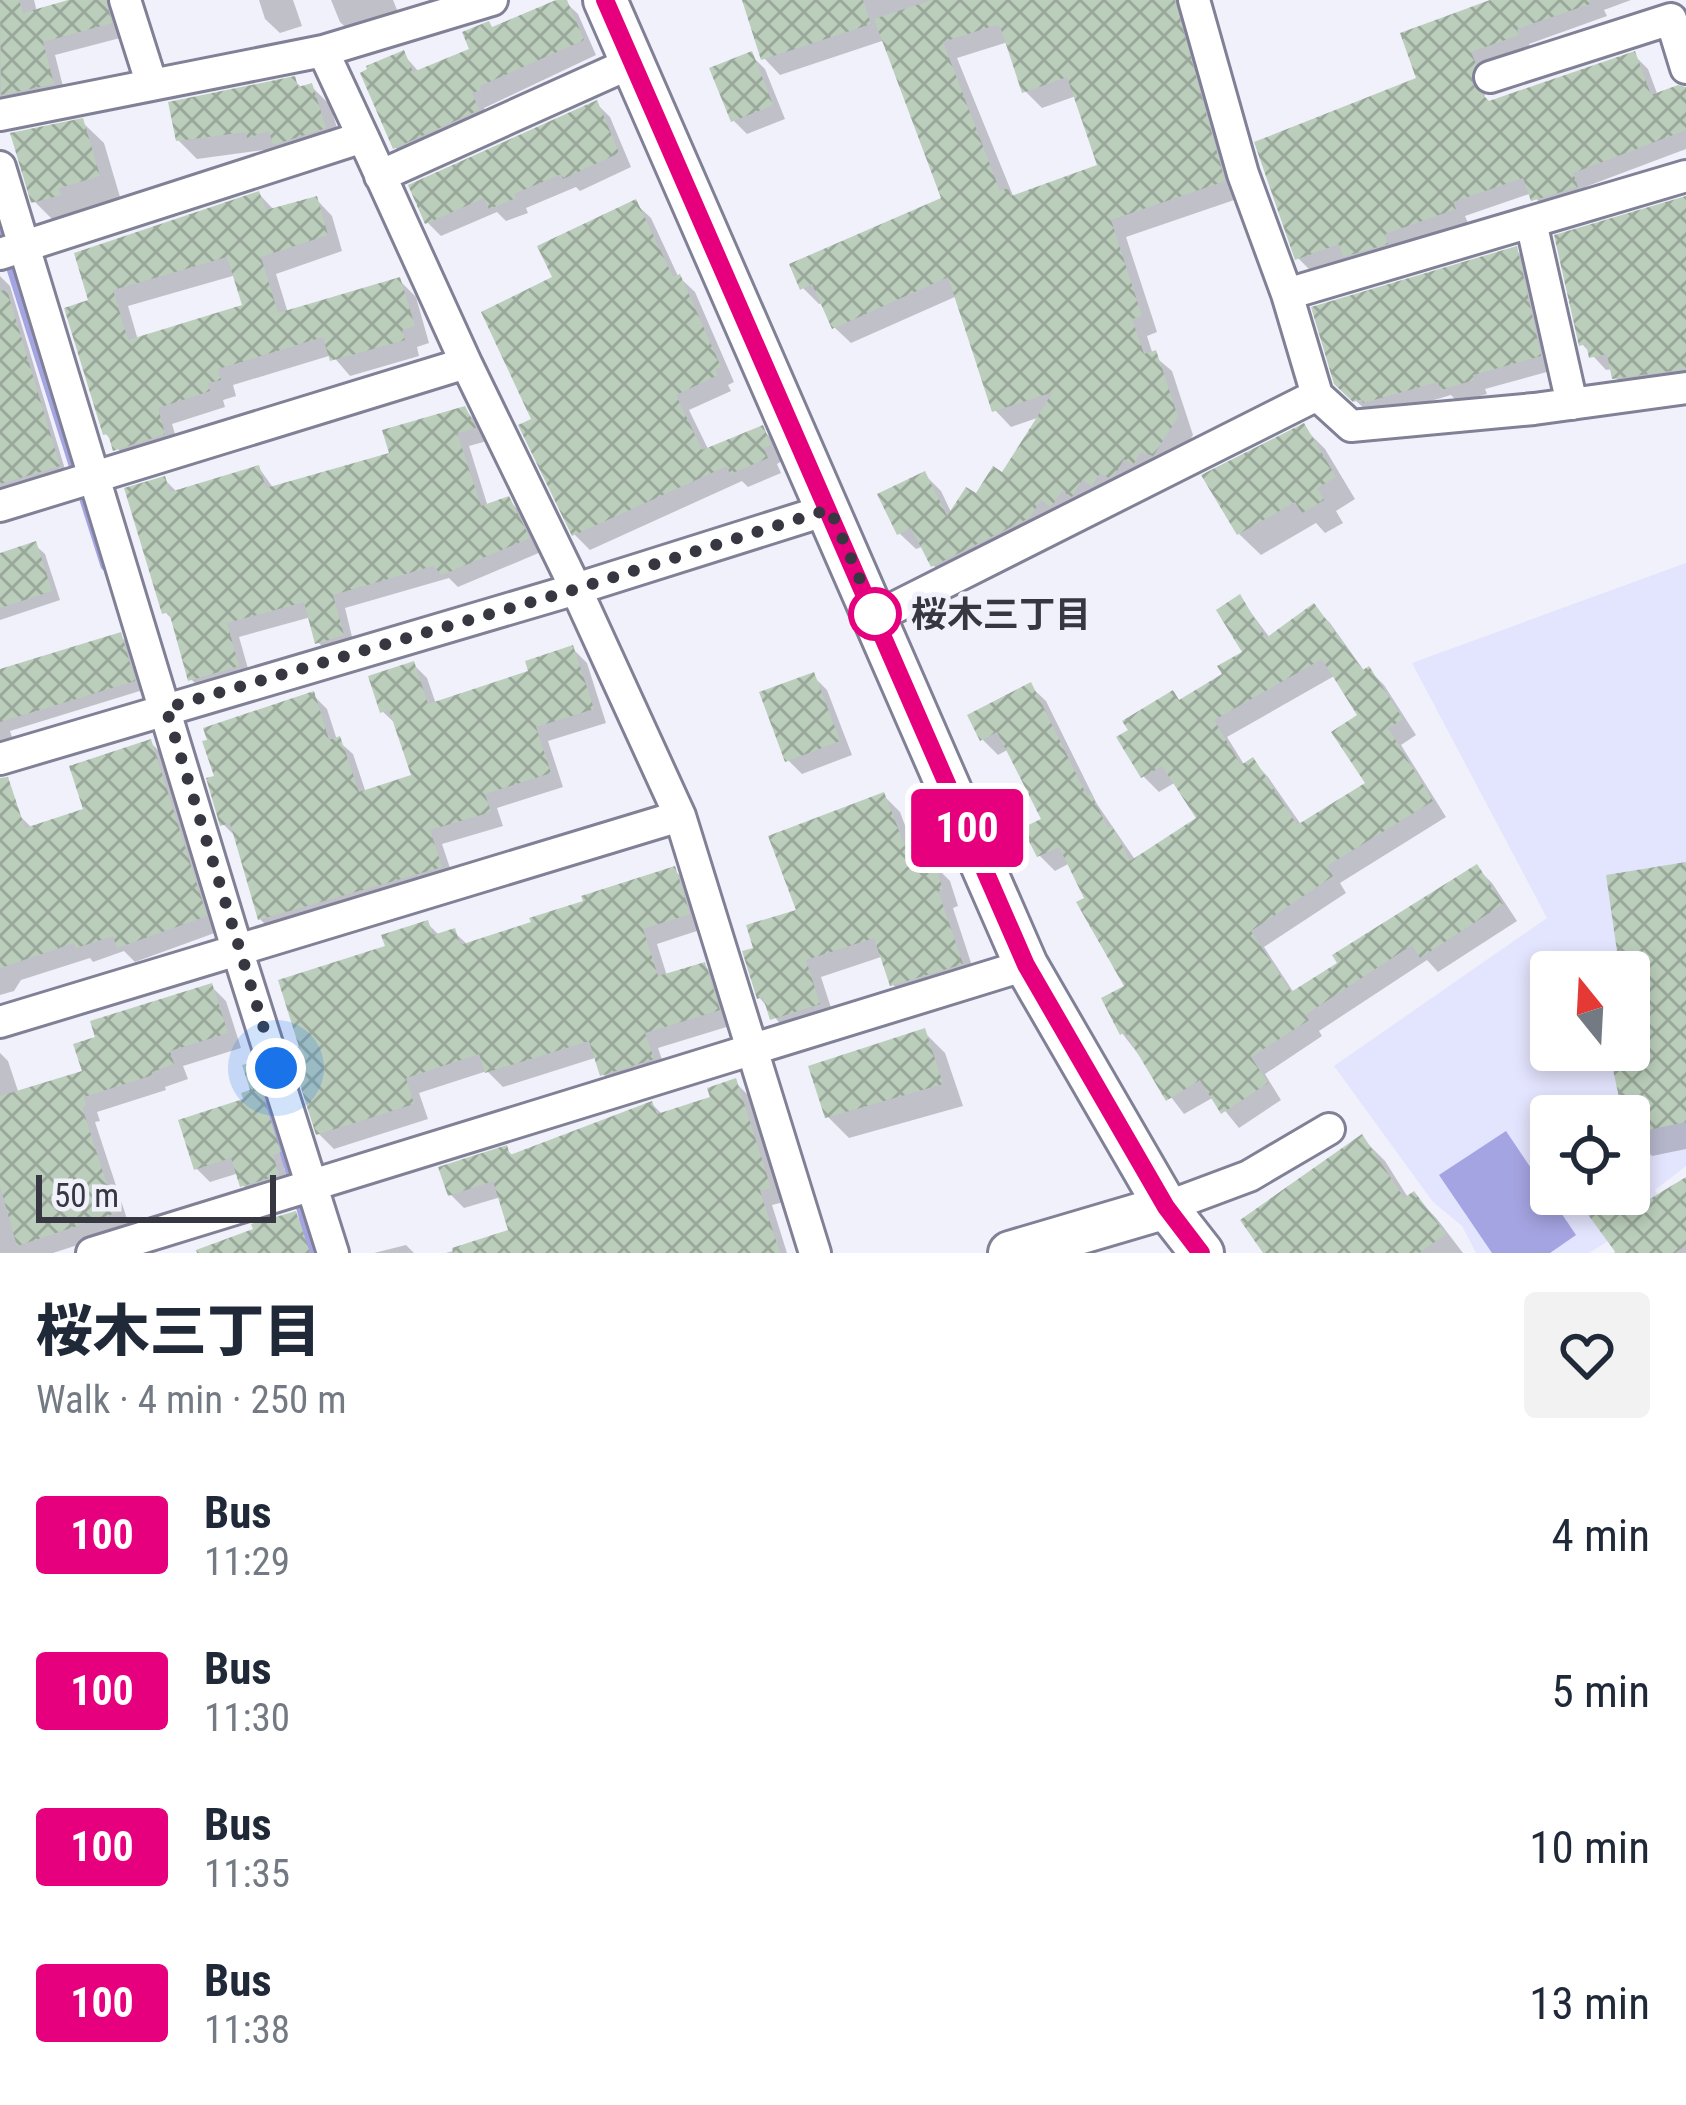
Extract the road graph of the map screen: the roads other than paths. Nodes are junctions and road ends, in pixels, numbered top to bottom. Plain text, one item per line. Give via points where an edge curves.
1 (124, 0) edge
2 (492, 0) edge
3 (605, 0) edge
4 (1193, 0) edge
5 (417, 11) edge
6 (322, 51) junction
7 (634, 62) junction
8 (1686, 68) edge
9 (1490, 77) dead end
10 (151, 82) junction
11 (0, 115) edge
12 (363, 137) junction
13 (0, 167) edge
14 (380, 176) junction
15 (1686, 176) edge
16 (1531, 222) junction
17 (12, 250) edge
18 (1287, 294) junction
19 (466, 363) junction
20 (1686, 388) edge
21 (1318, 394) junction
22 (1572, 404) junction
23 (94, 478) junction
24 (0, 506) edge
25 (830, 509) junction
26 (576, 589) junction
27 (876, 617) junction
28 (166, 708) junction
29 (0, 759) edge
30 (680, 815) junction
31 (237, 950) junction
32 (1026, 965) junction
33 (0, 1022) edge
34 (753, 1052) junction
35 (1329, 1129) dead end
36 (315, 1187) junction
37 (1166, 1207) junction
38 (92, 1253) edge
39 (333, 1253) edge
40 (815, 1253) edge
41 (1010, 1253) edge
42 (1202, 1253) edge

1 - 10 street
2 - 5 street
3 - 7 main road
4 - 18 street
5 - 6 street
6 - 10 street
6 - 12 street
7 - 14 street
7 - 25 main road
8 - 9 street via 1671,19
10 - 11 street
12 - 14 street
12 - 17 street
13 - 17 street
14 - 19 street
15 - 16 street
16 - 18 street
16 - 22 street
17 - 23 street
18 - 21 street
19 - 23 street
19 - 26 street
20 - 22 street
21 - 22 street via 1351,426
21 - 27 street
23 - 24 street
23 - 28 street
25 - 26 street
25 - 27 main road
26 - 28 street
26 - 30 street
27 - 32 main road
28 - 29 street
28 - 31 street
30 - 31 street
30 - 34 street
31 - 33 street
31 - 36 street
32 - 34 street
32 - 37 main road
34 - 36 street
34 - 40 street
35 - 37 street via 1249,1176
36 - 38 street
36 - 39 street
37 - 41 main road
37 - 42 main road

